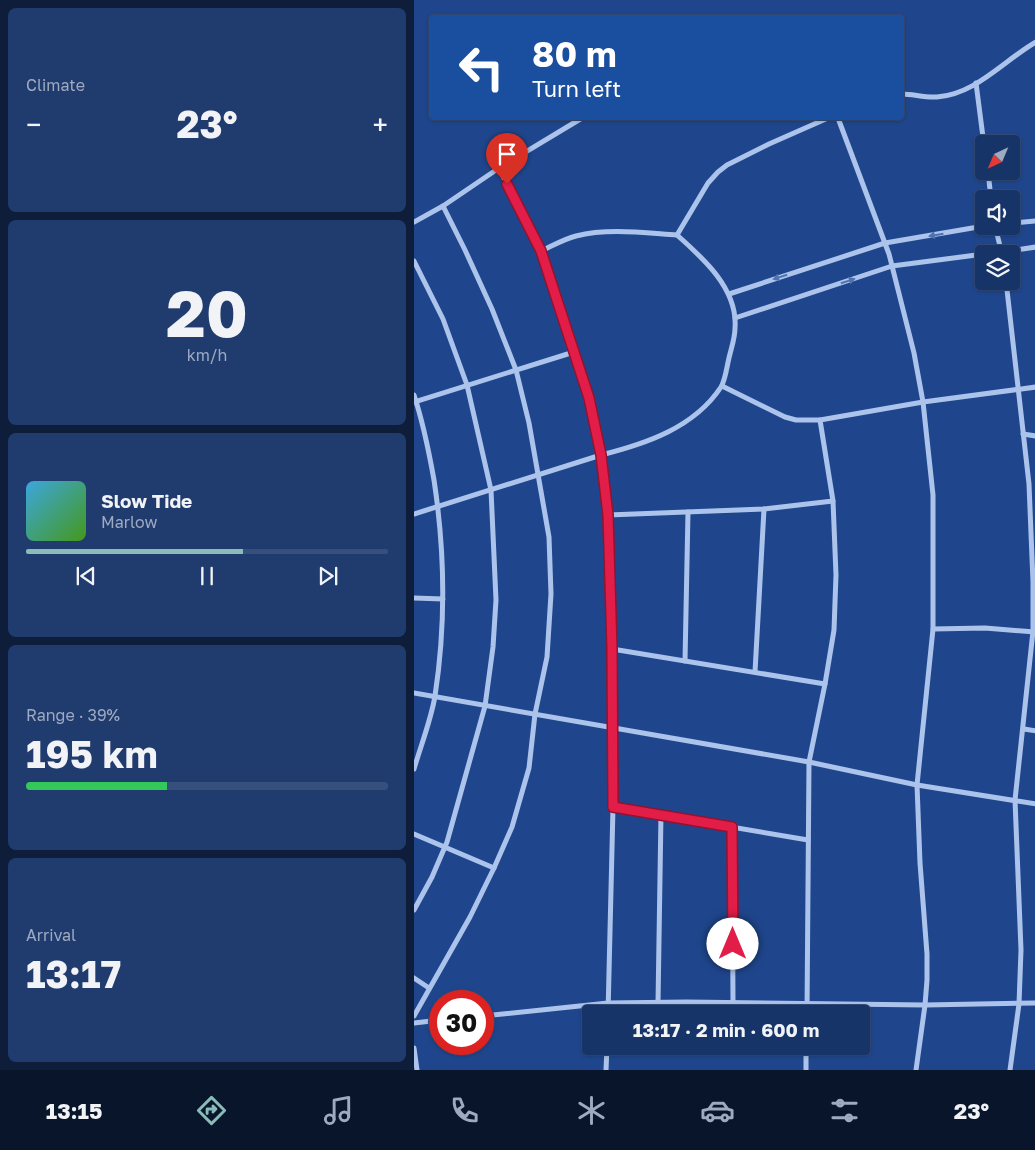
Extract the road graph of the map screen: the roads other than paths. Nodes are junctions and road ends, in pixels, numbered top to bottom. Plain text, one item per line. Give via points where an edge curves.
1 (1035, 42) edge
2 (976, 83) junction
3 (904, 94) edge
4 (579, 120) edge
5 (823, 120) edge
6 (839, 120) edge
7 (983, 135) edge
8 (499, 168) junction
9 (443, 206) junction
10 (1035, 221) edge
11 (414, 222) edge
12 (1020, 222) edge
13 (975, 228) edge
14 (676, 235) junction
15 (885, 244) junction
16 (1035, 246) edge
17 (1020, 249) edge
18 (541, 251) junction
19 (975, 255) edge
20 (414, 261) edge
21 (892, 266) junction
22 (1007, 290) edge
23 (729, 294) junction
24 (735, 318) junction
25 (574, 352) junction
26 (516, 370) junction
27 (467, 385) junction
28 (722, 386) junction
29 (1035, 387) edge
30 (1019, 389) junction
31 (415, 399) edge
32 (922, 402) junction
33 (820, 420) junction
34 (1023, 434) junction
35 (1035, 436) edge
36 (601, 455) junction
37 (538, 475) junction
38 (1029, 484) junction
39 (1035, 485) edge
40 (491, 490) junction
41 (833, 501) junction
42 (438, 507) junction
43 (764, 510) junction
44 (688, 512) junction
45 (414, 514) edge
46 (608, 515) junction
47 (1034, 536) edge
48 (1034, 582) edge
49 (414, 598) edge
50 (443, 598) junction
51 (933, 629) junction
52 (1034, 632) edge
53 (612, 649) junction
54 (685, 661) junction
55 (755, 672) junction
56 (825, 684) junction
57 (414, 693) edge
58 (434, 698) junction
59 (485, 706) junction
60 (535, 714) junction
61 (611, 728) junction
62 (1024, 729) junction
63 (1035, 731) edge
64 (809, 762) junction
65 (414, 769) edge
66 (917, 785) junction
67 (1015, 800) junction
68 (1035, 804) edge
69 (613, 807) junction
70 (661, 814) junction
71 (732, 827) junction
72 (414, 834) edge
73 (808, 840) junction
74 (444, 847) junction
75 (494, 868) junction
76 (414, 910) edge
77 (414, 978) edge
78 (429, 988) junction
79 (658, 1003) junction
80 (733, 1003) junction
81 (1035, 1003) edge
82 (608, 1004) junction
83 (807, 1004) junction
84 (1019, 1004) junction
85 (926, 1005) junction
86 (494, 1015) edge
87 (414, 1016) edge
88 (429, 1021) edge
89 (414, 1023) edge
90 (414, 1048) edge
91 (607, 1055) edge
92 (806, 1055) edge
93 (417, 1070) edge
94 (606, 1070) edge
95 (806, 1070) edge
96 (916, 1070) edge
97 (1010, 1070) edge

1 - 2 street
2 - 3 street via 959,93 936,97
2 - 7 street
4 - 8 street
5 - 14 street via 727,165 708,183
6 - 15 street
8 - 9 street
8 - 18 street
9 - 11 street
9 - 26 street
10 - 12 street
13 -> 15 street
14 - 18 street via 641,232 576,236
14 - 23 street via 702,257
15 - 21 street
15 -> 23 street
16 - 17 street
18 - 25 street
19 - 21 street
20 - 27 street via 443,319
24 -> 21 street
21 - 32 street via 914,353
22 - 30 street
23 - 24 street
24 - 28 street
25 - 26 street
25 - 36 street via 589,398
26 - 27 street
26 - 37 street
27 - 31 street
27 - 40 street
28 - 33 street via 785,417
28 - 36 street via 699,413 679,426 632,447
29 - 30 street
30 - 32 street
30 - 34 street
31 - 42 street via 430,456
32 - 33 street
32 - 51 street via 933,495
33 - 41 street
34 - 35 street
34 - 38 street
36 - 37 street
36 - 46 street
37 - 40 street
37 - 60 street via 549,537 552,594 547,658
38 - 39 street
38 - 47 street
40 - 42 street
40 - 59 street via 496,600 494,647
41 - 43 street
41 - 56 street via 834,630
42 - 45 street
42 - 50 street
43 - 44 street
43 - 55 street
44 - 46 street
44 - 54 street
46 - 53 street
47 - 48 street
48 - 52 street
49 - 50 street
50 - 58 street
51 - 52 street via 985,628
51 - 66 street
52 - 62 street
53 - 54 street
53 - 61 street
54 - 55 street
55 - 56 street
56 - 64 street
57 - 58 street
58 - 59 street
58 - 65 street
59 - 60 street
59 - 74 street
60 - 61 street
60 - 75 street via 528,768 512,827
61 - 64 street
61 - 69 street
62 - 63 street
62 - 67 street
64 - 66 street
64 - 73 street
66 - 67 street
66 - 85 street via 927,954
67 - 68 street
67 - 84 street via 1021,950
69 - 70 street
69 - 82 street
70 - 71 street
70 - 79 street
71 - 73 street
71 - 80 street
72 - 74 street
73 - 83 street
74 - 75 street
74 - 76 street
75 - 78 street
77 - 78 street
78 - 87 street
79 - 80 street
79 - 82 street
80 - 83 street
81 - 84 street
82 - 86 street
83 - 85 street
84 - 85 street
84 - 97 street
85 - 96 street
88 - 89 street
90 - 93 street
91 - 94 street
92 - 95 street

